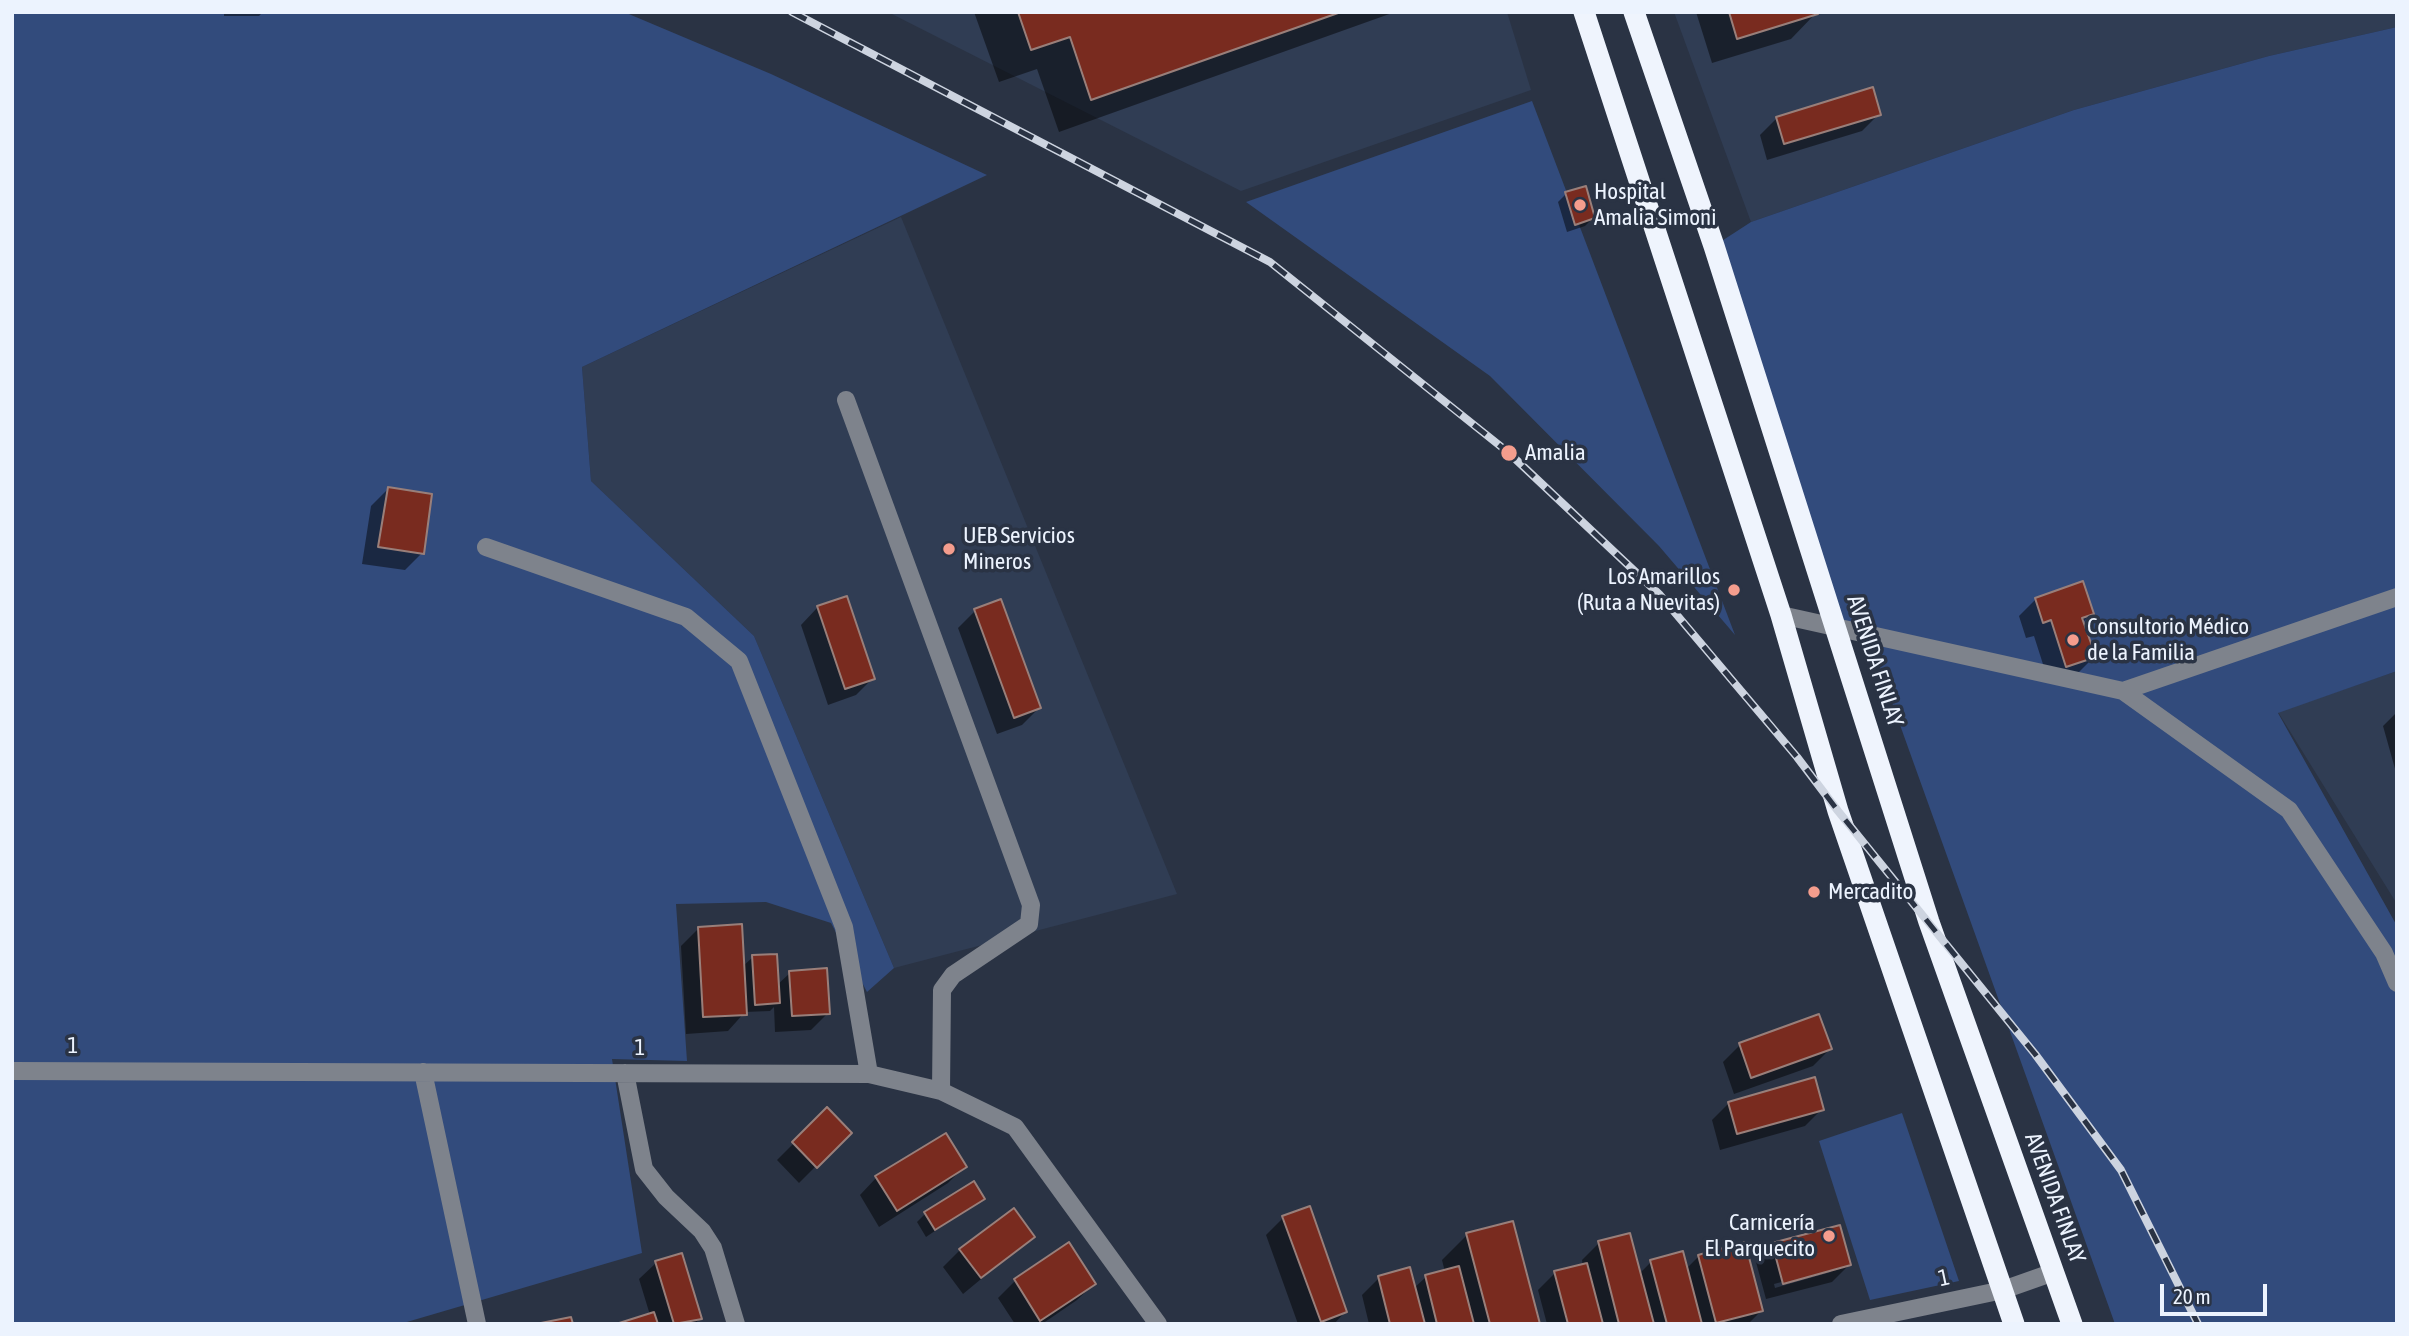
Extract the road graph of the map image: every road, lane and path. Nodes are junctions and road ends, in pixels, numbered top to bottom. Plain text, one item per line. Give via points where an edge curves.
1 (1584, 12) edge
2 (1634, 12) edge
3 (846, 400) dead end
4 (486, 547) dead end
5 (2397, 597) edge
6 (1781, 615) junction
7 (1836, 626) junction
8 (2123, 691) junction
9 (2397, 983) edge
10 (12, 1071) edge
11 (424, 1072) junction
12 (625, 1073) junction
13 (869, 1074) junction
14 (941, 1091) junction
15 (2054, 1272) junction
16 (2003, 1290) junction
17 (477, 1324) edge
18 (736, 1324) edge
19 (1158, 1324) edge
20 (1841, 1324) edge
21 (2014, 1324) edge
22 (2072, 1324) edge

1 - 6 highway
2 - 7 highway, AVENIDA FINLAY
3 - 14 street via 1031,905 1030,924 953,975 942,990
4 - 13 street via 687,617 739,661 844,927
5 - 8 street
6 - 7 street
6 - 16 highway via 1838,811
7 - 8 street
7 - 15 highway, AVENIDA FINLAY via 1929,922
8 - 9 street via 2289,810 2384,953
10 - 11 street, 1
11 - 12 street, 1
11 - 17 street
12 - 13 street, 1
12 - 18 street via 644,1169 713,1248
13 - 14 street, 1
14 - 19 street, 1 via 1015,1127
15 - 16 street, 1
15 - 22 highway, AVENIDA FINLAY
16 - 20 street, 1
16 - 21 highway

